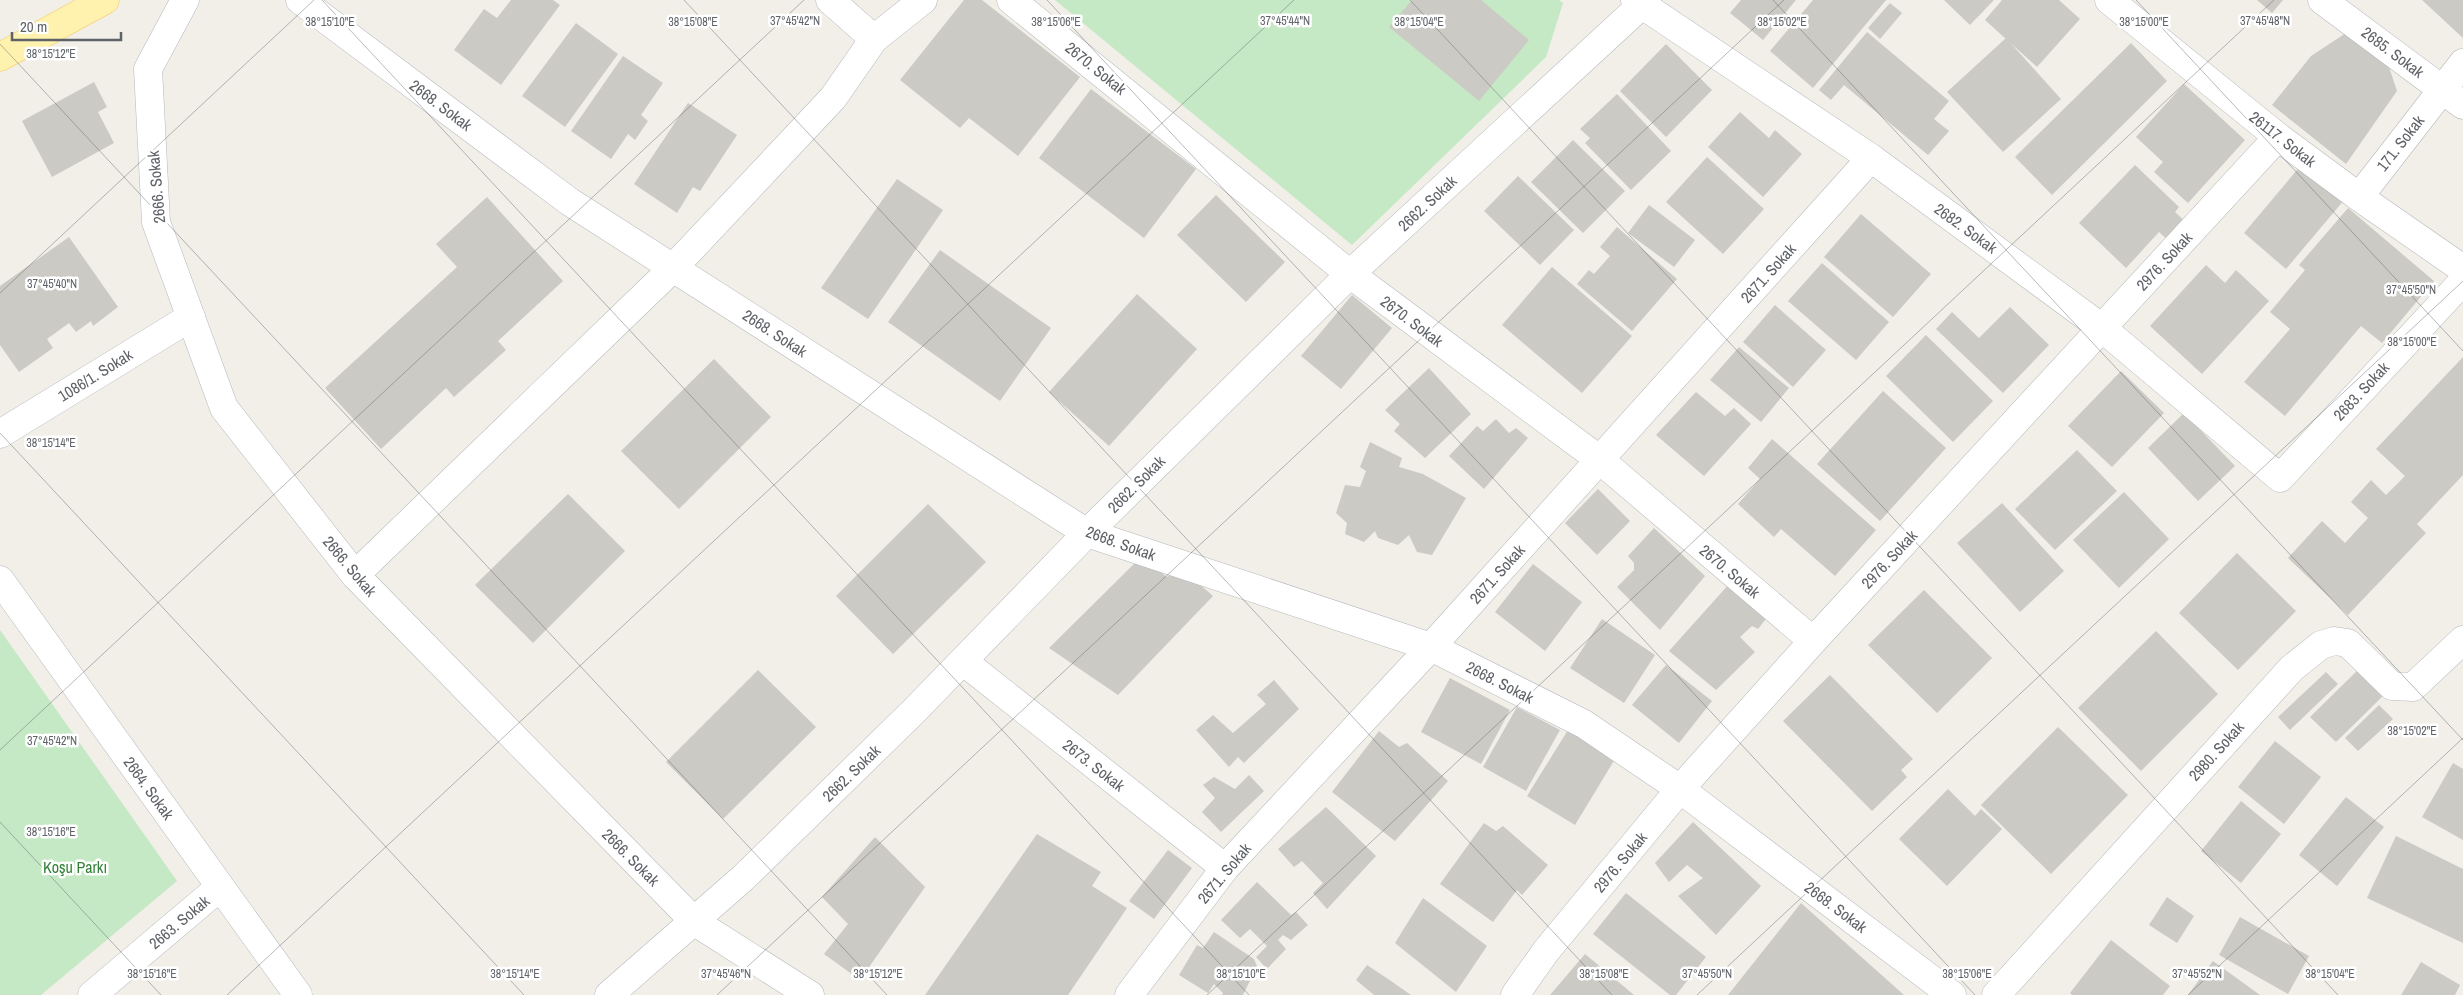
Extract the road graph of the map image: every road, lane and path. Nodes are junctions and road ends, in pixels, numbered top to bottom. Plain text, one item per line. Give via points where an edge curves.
1 (104, 0) edge
2 (185, 0) edge
3 (300, 0) edge
4 (830, 0) edge
5 (923, 0) edge
6 (1011, 0) edge
7 (2109, 0) edge
8 (2322, 0) edge
9 (1641, 2) edge
10 (874, 39) junction
11 (0, 57) edge
12 (2463, 63) edge
13 (2452, 97) edge
14 (2278, 137) junction
15 (1871, 158) junction
16 (2359, 197) junction
17 (673, 268) junction
18 (2463, 269) edge
19 (1350, 274) junction
20 (2463, 282) edge
21 (191, 317) junction
22 (2102, 328) junction
23 (0, 434) edge
24 (1600, 460) junction
25 (2280, 478) joint
26 (1087, 533) junction
27 (354, 575) junction
28 (0, 580) edge
29 (2463, 640) edge
30 (1813, 641) junction
31 (1431, 647) junction
32 (964, 662) junction
33 (1680, 789) junction
34 (1225, 868) junction
35 (220, 887) junction
36 (695, 922) junction
37 (92, 995) edge
38 (298, 995) edge
39 (609, 995) edge
40 (810, 995) edge
41 (1129, 995) edge
42 (1515, 995) edge
43 (1952, 995) edge
44 (1996, 995) edge

1 - 11 main road
2 - 21 street, 2666. Sokak via 148,69 156,222
3 - 17 street, 2668. Sokak via 570,202
4 - 10 street
5 - 10 street
6 - 19 street, 2670. Sokak
7 - 14 street, 26117. Sokak
8 - 13 street, 2685. Sokak
9 - 15 street, 2682. Sokak
9 - 19 street, 2662. Sokak
10 - 17 street via 833,98
12 - 13 street, 171. Sokak
13 - 16 street, 171. Sokak
14 - 16 street, 26117. Sokak
14 - 22 street, 2976. Sokak
15 - 22 street, 2682. Sokak
15 - 24 street, 2671. Sokak
16 - 18 street, 26117. Sokak
17 - 26 street, 2668. Sokak
17 - 27 street
19 - 24 street, 2670. Sokak
19 - 26 street, 2662. Sokak
20 - 25 street, 2683. Sokak
21 - 23 street, 1086/1. Sokak
21 - 27 street, 2666. Sokak via 224,408
22 - 25 street, 2682. Sokak
22 - 30 street, 2976. Sokak
24 - 30 street, 2670. Sokak
24 - 31 street, 2671. Sokak
26 - 31 street, 2668. Sokak
26 - 32 street, 2662. Sokak
27 - 36 street, 2666. Sokak
28 - 35 street, 2664. Sokak
29 - 44 street, 2980. Sokak via 2413,687 2392,686 2348,643 2334,641 2321,645 2292,668
30 - 33 street, 2976. Sokak
31 - 33 street, 2668. Sokak via 1584,724
31 - 34 street, 2671. Sokak
32 - 34 street, 2673. Sokak
32 - 36 street, 2662. Sokak
33 - 42 street, 2976. Sokak via 1546,952
33 - 43 street, 2668. Sokak
34 - 41 street, 2671. Sokak
35 - 37 street, 2663. Sokak
35 - 38 street, 2664. Sokak
36 - 39 street, 2662. Sokak
36 - 40 street, 2666. Sokak

